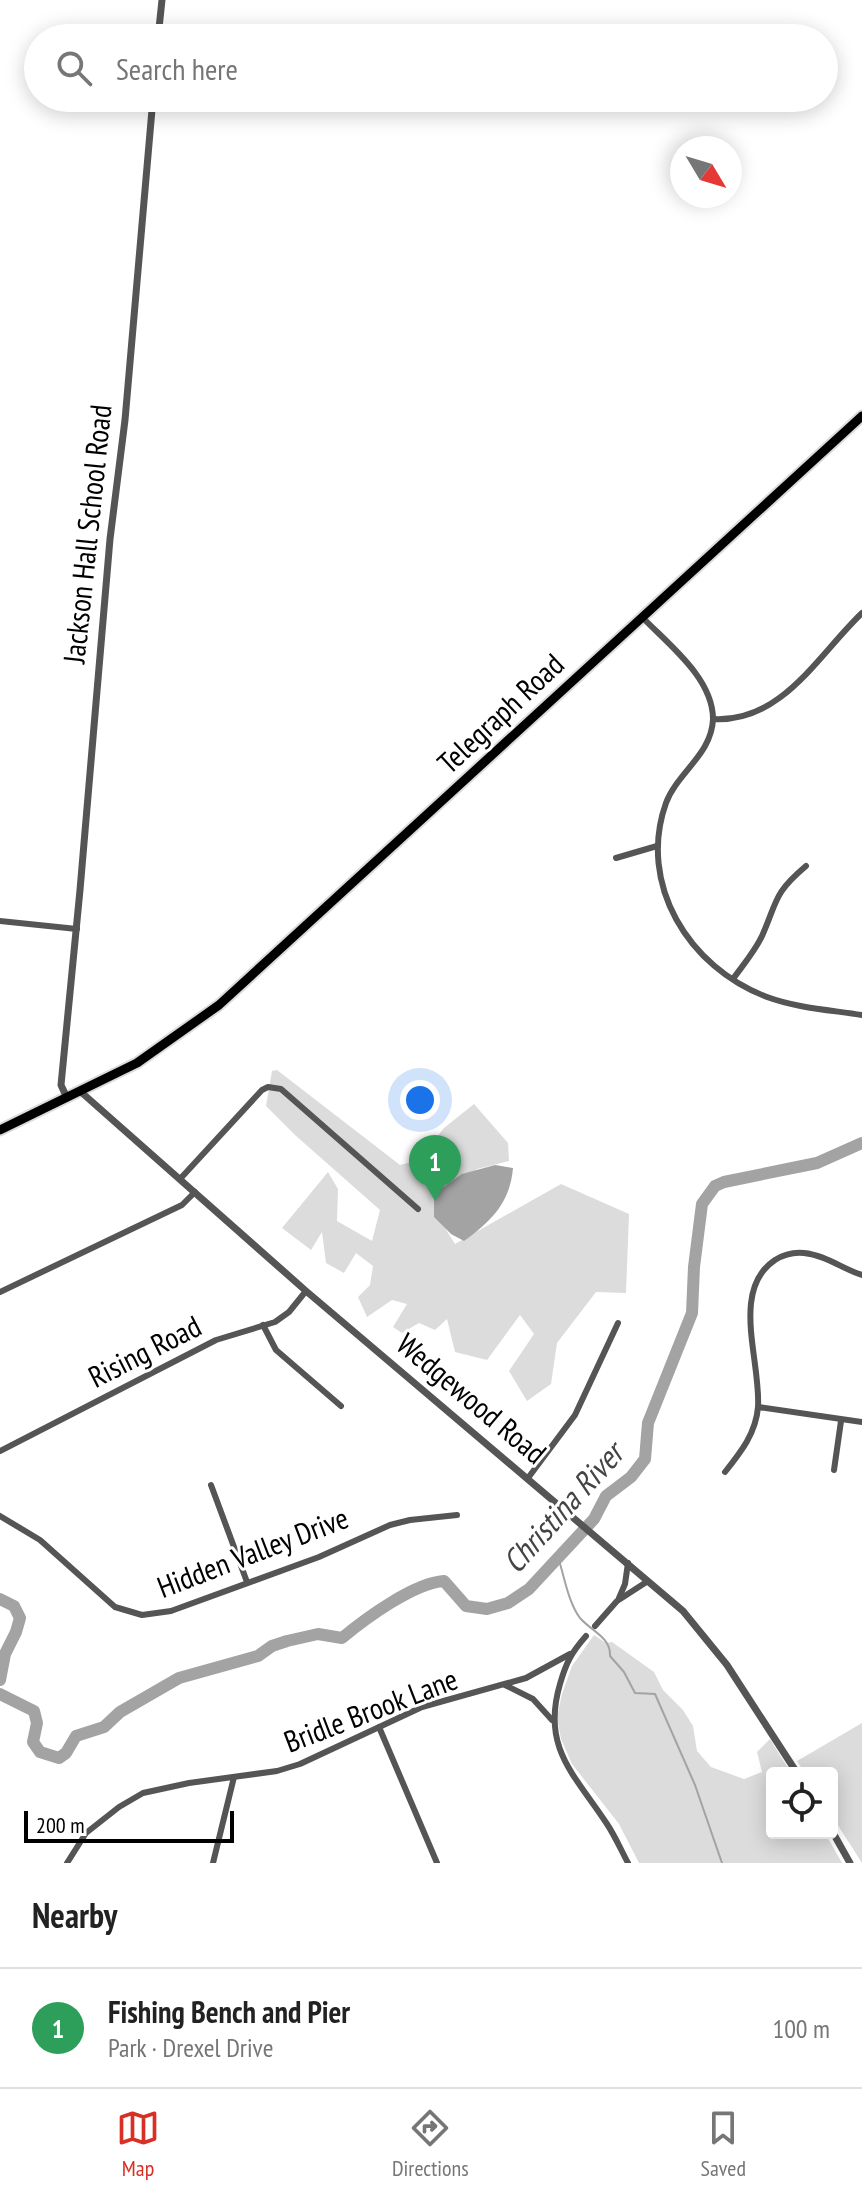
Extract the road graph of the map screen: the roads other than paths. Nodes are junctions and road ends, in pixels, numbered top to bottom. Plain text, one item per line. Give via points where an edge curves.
1 (162, 0) edge
2 (159, 24) edge
3 (152, 112) edge
4 (862, 416) edge
5 (862, 613) edge
6 (642, 616) junction
7 (713, 719) junction
8 (657, 846) junction
9 (616, 858) dead end
10 (806, 866) dead end
11 (0, 921) edge
12 (77, 929) junction
13 (733, 979) junction
14 (862, 1015) edge
15 (81, 1092) junction
16 (67, 1098) junction
17 (0, 1130) edge
18 (180, 1179) junction
19 (195, 1192) junction
20 (418, 1209) dead end
21 (862, 1275) edge
22 (306, 1291) junction
23 (0, 1292) edge
24 (618, 1323) dead end
25 (263, 1325) junction
26 (341, 1406) dead end
27 (758, 1407) junction
28 (841, 1421) junction
29 (862, 1422) edge
30 (0, 1451) edge
31 (834, 1470) dead end
32 (725, 1472) dead end
33 (528, 1478) junction
34 (211, 1485) dead end
35 (457, 1515) dead end
36 (0, 1516) edge
37 (628, 1563) junction
38 (648, 1581) junction
39 (247, 1582) junction
40 (617, 1601) junction
41 (595, 1626) dead end
42 (586, 1636) dead end
43 (570, 1654) junction
44 (505, 1685) junction
45 (552, 1720) junction
46 (379, 1727) junction
47 (793, 1767) edge
48 (234, 1777) junction
49 (836, 1839) edge
50 (67, 1863) edge
51 (213, 1863) edge
52 (437, 1863) edge
53 (628, 1863) edge
54 (850, 1863) edge

1 - 2 street
3 - 12 street, Jackson Hall School Road
4 - 6 main road, Telegraph Road
5 - 7 street via 779,701 745,717
6 - 7 street via 697,677
6 - 15 main road, Telegraph Road via 212,1011 168,1043
7 - 8 street via 699,756 668,798
8 - 9 street
8 - 13 street via 662,885 676,921
10 - 13 street via 781,889 761,936
11 - 12 street
12 - 16 street, Jackson Hall School Road via 61,1085
13 - 14 street via 776,1000
15 - 16 main road, Telegraph Road
15 - 18 street, Wedgewood Road
16 - 17 main road, Telegraph Road
18 - 19 street, Wedgewood Road
18 - 20 street via 262,1090 275,1087
19 - 22 street, Wedgewood Road
19 - 23 street via 182,1205
21 - 27 street via 806,1253 779,1257 764,1270 754,1284 751,1304
22 - 25 street, Rising Road via 282,1317
22 - 33 street, Wedgewood Road
24 - 33 street via 575,1415
25 - 26 street via 276,1350
25 - 30 street, Rising Road via 207,1344
27 - 28 street
27 - 32 street via 748,1442
28 - 29 street
28 - 31 street
33 - 37 street, Wedgewood Road
34 - 39 street
35 - 39 street, Hidden Valley Drive via 390,1525
36 - 39 street, Hidden Valley Drive via 40,1540 105,1600 129,1613 171,1611
37 - 38 street, Wedgewood Road
37 - 40 street
38 - 40 street
38 - 47 street, Wedgewood Road via 707,1638
40 - 41 street
42 - 43 street
43 - 44 street, Bridle Brook Lane
43 - 45 street
44 - 45 street via 533,1699
44 - 46 street, Bridle Brook Lane via 422,1707
45 - 53 street via 571,1773
46 - 48 street, Bridle Brook Lane via 300,1764
46 - 52 street
48 - 50 street, Bridle Brook Lane via 143,1793 86,1833
48 - 51 street
49 - 54 street

